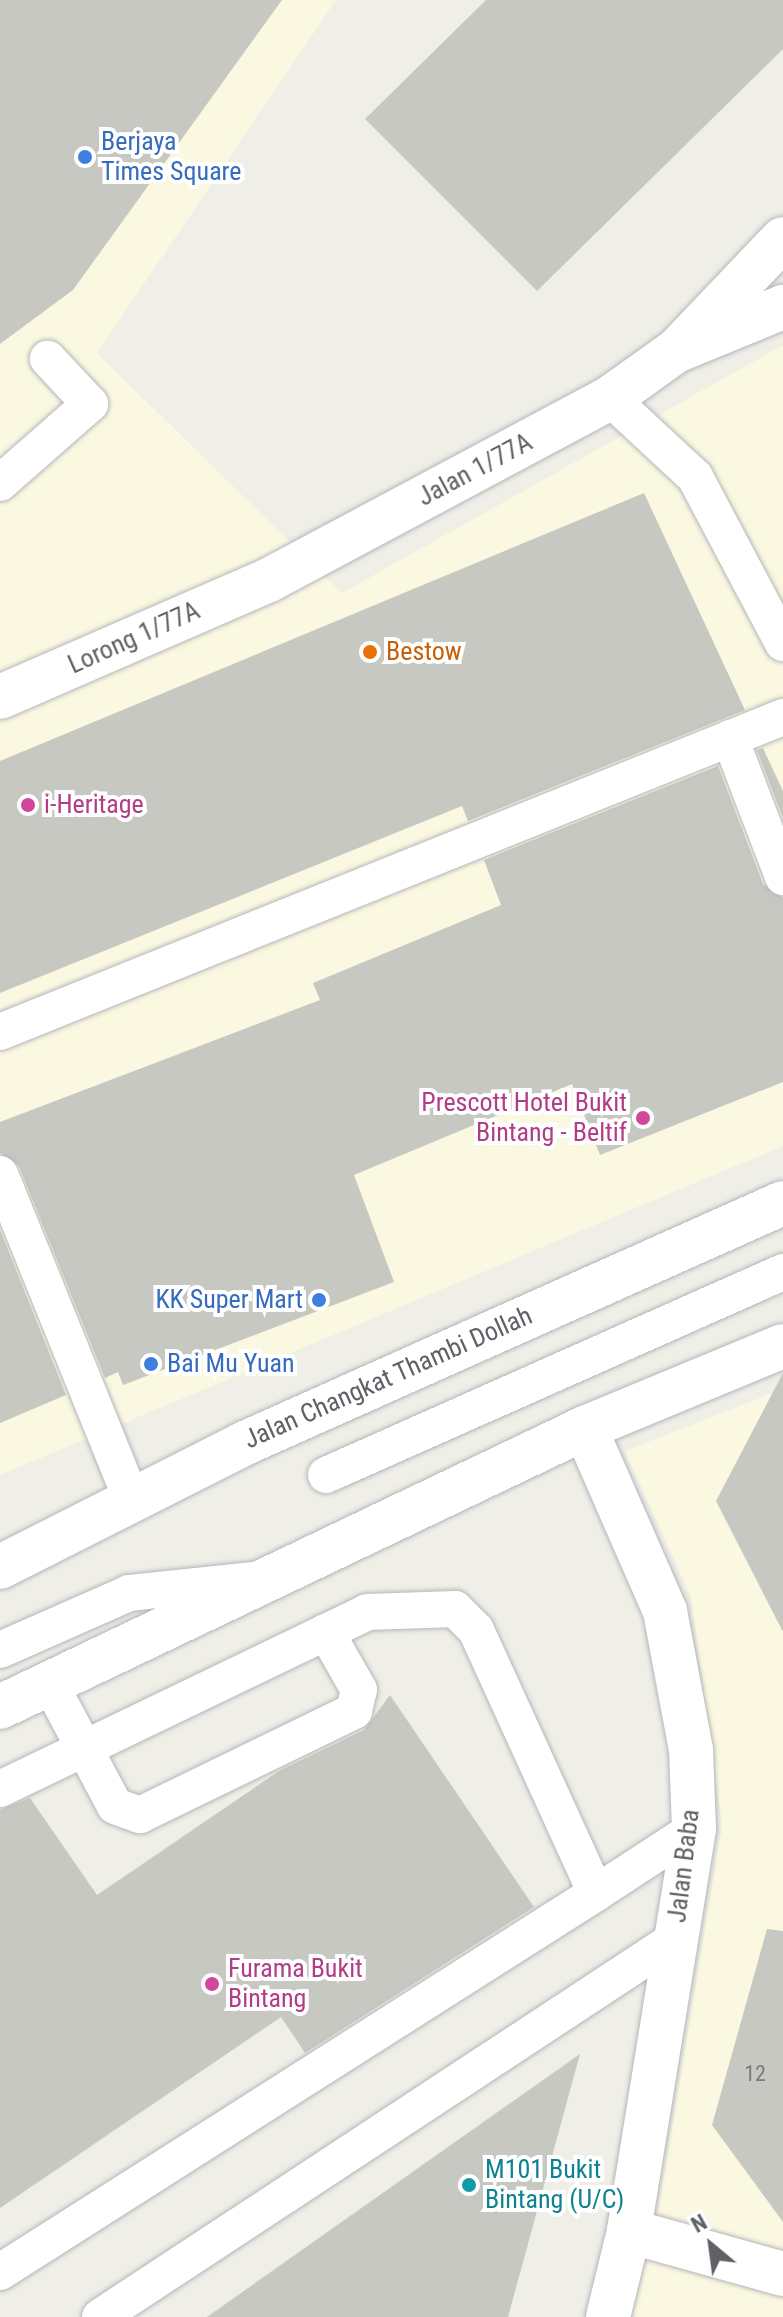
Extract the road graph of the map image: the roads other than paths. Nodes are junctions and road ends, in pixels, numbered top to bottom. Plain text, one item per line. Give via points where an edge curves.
1 (783, 239) edge
2 (783, 307) edge
3 (676, 351) junction
4 (48, 359) dead end
5 (610, 398) junction
6 (0, 483) edge
7 (269, 580) joint
8 (783, 643) edge
9 (0, 697) edge
10 (783, 717) edge
11 (730, 738) junction
12 (783, 877) edge
13 (0, 1032) edge
14 (0, 1174) edge
15 (783, 1203) edge
16 (783, 1272) edge
17 (783, 1346) edge
18 (585, 1428) junction
19 (326, 1475) dead end
20 (130, 1496) junction
21 (0, 1567) edge
22 (262, 1579) junction
23 (326, 1632) junction
24 (0, 1650) edge
25 (49, 1682) junction
26 (0, 1707) edge
27 (82, 1747) junction
28 (0, 1789) edge
29 (694, 1829) junction
30 (596, 1893) junction
31 (675, 1939) junction
32 (629, 2231) junction
33 (0, 2272) edge
34 (783, 2274) edge
35 (100, 2317) edge
36 (608, 2317) edge

1 - 3 street, Jalan 1/77A
2 - 3 street, Jalan 1/77A
3 - 5 street, Jalan 1/77A
4 - 6 lane via 90,404
5 - 7 street, Jalan 1/77A
5 - 8 lane via 695,477
7 - 9 street, Lorong 1/77A
10 - 11 lane
11 - 12 lane
11 - 13 lane
14 - 20 lane
15 - 20 street, Jalan Changkat Thambi Dollah
16 - 19 lane
17 - 18 street
18 - 22 street
18 - 29 street, Jalan Baba via 665,1611 691,1750
20 - 21 street, Jalan Changkat Thambi Dollah
22 - 24 lane via 129,1593
22 - 25 street
23 - 27 lane
23 - 27 lane via 359,1690 354,1711 140,1815 115,1806
23 - 30 lane via 367,1612 455,1609 476,1630
25 - 26 street
25 - 27 lane
27 - 28 lane
29 - 30 lane
29 - 31 street, Jalan Baba
30 - 33 lane
31 - 32 street, Jalan Baba
31 - 35 lane
32 - 34 street
32 - 36 street, Jalan Baba

